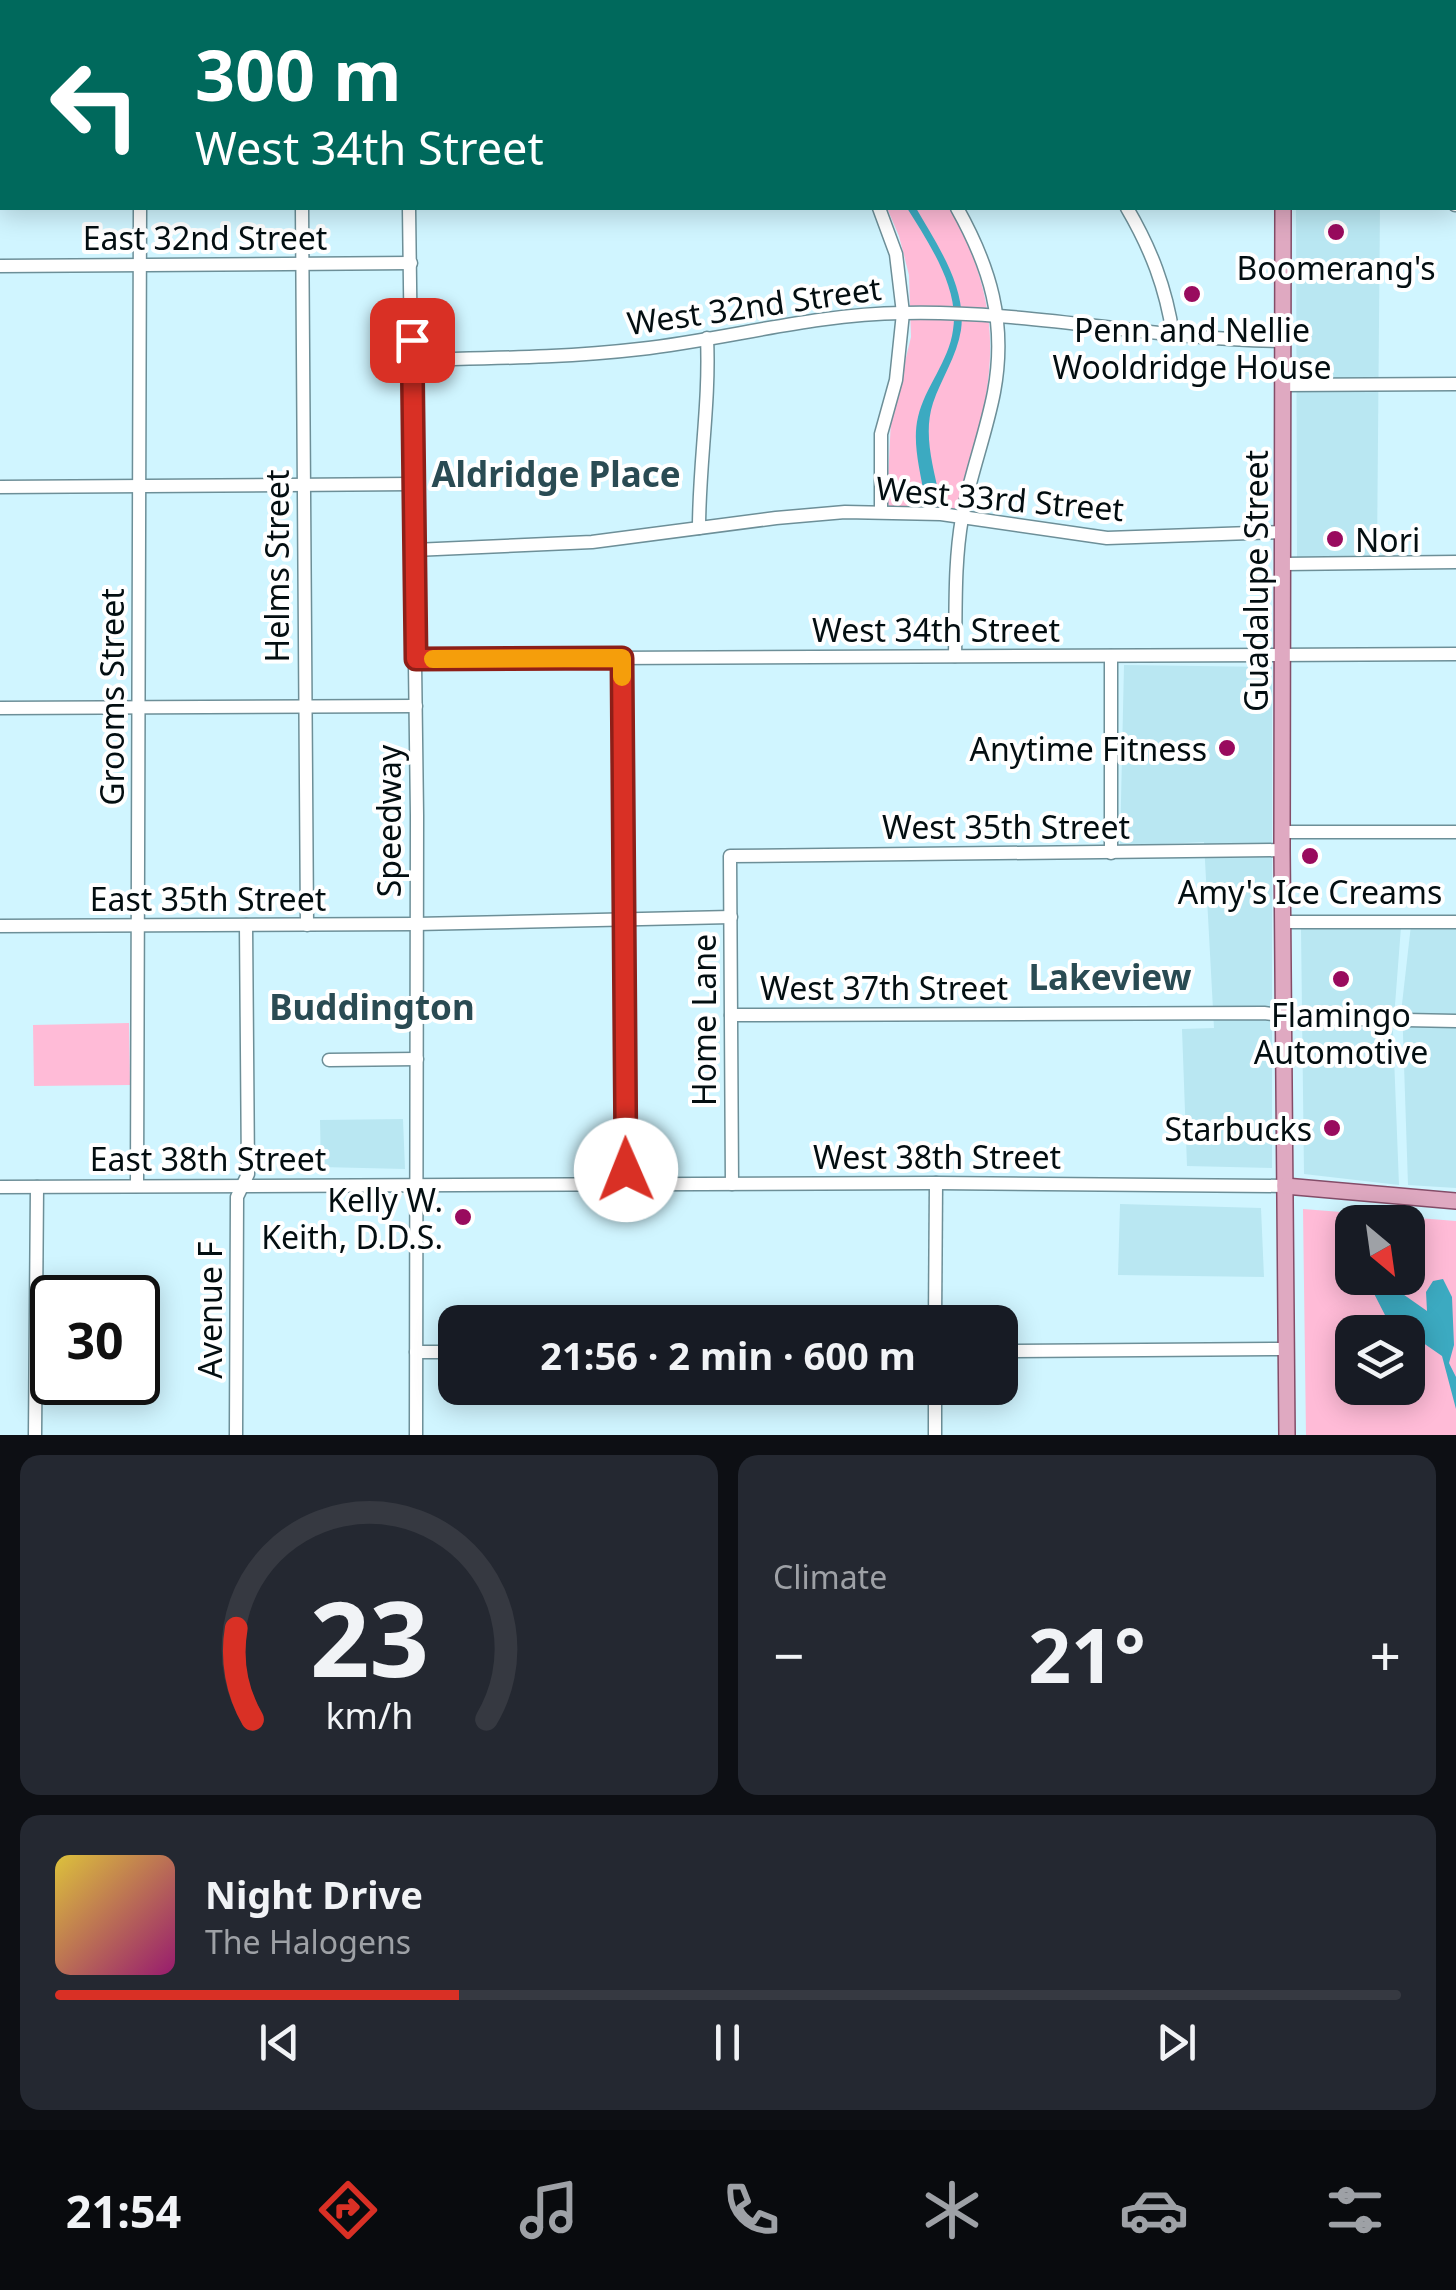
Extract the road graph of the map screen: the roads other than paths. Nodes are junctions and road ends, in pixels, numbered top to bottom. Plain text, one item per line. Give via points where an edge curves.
1 (140, 210) edge
2 (302, 210) edge
3 (409, 210) edge
4 (880, 210) edge
5 (959, 210) edge
6 (1129, 210) edge
7 (1283, 210) edge
8 (410, 263) junction
9 (302, 264) junction
10 (138, 265) junction
11 (0, 266) edge
12 (904, 312) junction
13 (996, 315) junction
14 (1173, 335) junction
15 (707, 338) junction
16 (1282, 340) junction
17 (412, 360) junction
18 (1282, 384) junction
19 (1456, 384) edge
20 (413, 484) junction
21 (138, 486) junction
22 (303, 486) junction
23 (0, 487) edge
24 (880, 512) junction
25 (962, 516) junction
26 (699, 528) junction
27 (1282, 532) junction
28 (414, 550) junction
29 (1456, 562) edge
30 (1283, 564) junction
31 (1456, 654) edge
32 (1282, 655) junction
33 (955, 656) junction
34 (1111, 656) junction
35 (622, 658) junction
36 (416, 659) junction
37 (304, 706) junction
38 (416, 706) junction
39 (138, 707) junction
40 (0, 708) edge
41 (1282, 832) junction
42 (1456, 832) edge
43 (1282, 850) junction
44 (1111, 853) junction
45 (730, 856) joint
46 (730, 917) junction
47 (622, 919) junction
48 (1284, 922) junction
49 (1456, 922) edge
50 (416, 924) junction
51 (138, 925) junction
52 (246, 925) junction
53 (306, 925) junction
54 (0, 926) edge
55 (731, 1016) junction
56 (1285, 1017) junction
57 (1456, 1021) edge
58 (416, 1059) junction
59 (329, 1060) dead end
60 (936, 1183) junction
61 (627, 1184) junction
62 (732, 1184) junction
63 (137, 1186) junction
64 (242, 1186) junction
65 (416, 1186) junction
66 (1285, 1186) junction
67 (0, 1187) edge
68 (37, 1187) junction
69 (1456, 1201) edge
70 (935, 1305) edge
71 (1287, 1349) junction
72 (1018, 1351) edge
73 (416, 1352) junction
74 (438, 1352) edge
75 (935, 1405) edge
76 (35, 1435) edge
77 (236, 1435) edge
78 (416, 1435) edge
79 (935, 1435) edge
80 (1287, 1435) edge

1 - 10 street, Grooms Street
2 - 9 street, Helms Street
3 - 8 street, Speedway
4 - 12 street via 896,254
5 - 13 street via 985,262
6 - 14 street via 1156,265
7 - 16 main road, Guadalupe Street
8 - 9 street, East 32nd Street
8 - 17 street, Speedway
9 - 10 street, East 32nd Street
9 - 22 street, Helms Street
10 - 11 street, East 32nd Street
10 - 21 street, Grooms Street
12 - 13 street, West 32nd Street
12 - 15 street, West 32nd Street
12 - 24 street via 881,434
13 - 14 street, West 32nd Street
13 - 25 street via 994,393
14 - 16 street, West 32nd Street
15 - 17 street, West 32nd Street via 596,354
15 - 26 street
16 - 18 main road, Guadalupe Street
17 - 20 street, Speedway
18 - 19 street
18 - 27 main road, Guadalupe Street
20 - 22 street
20 - 28 street, Speedway
21 - 22 street
21 - 23 street
21 - 39 street, Grooms Street
22 - 37 street, Helms Street
24 - 25 street, West 33rd Street
24 - 26 street, West 33rd Street
25 - 27 street, West 33rd Street via 1106,538
25 - 33 street
26 - 28 street, West 33rd Street via 592,542
27 - 30 main road, Guadalupe Street
28 - 36 street, Speedway
29 - 30 street
30 - 32 main road, Guadalupe Street
31 - 32 street, West 34th Street
32 - 34 street, West 34th Street
32 - 41 main road, Guadalupe Street
33 - 34 street, West 34th Street
33 - 35 street, West 34th Street
34 - 44 street
35 - 36 street, West 34th Street
35 - 47 street
36 - 38 street, Speedway
37 - 38 street
37 - 39 street
37 - 53 street, Helms Street
38 - 50 street, Speedway
39 - 40 street
39 - 51 street, Grooms Street
41 - 42 street
41 - 43 main road, Guadalupe Street
43 - 44 street, West 35th Street
43 - 48 main road, Guadalupe Street
44 - 45 street, West 35th Street
45 - 46 street, Home Lane
46 - 47 street
46 - 55 street, Home Lane
47 - 50 street
47 - 61 street
48 - 49 street
48 - 56 main road, Guadalupe Street
50 - 53 street, East 35th Street
50 - 58 street, Speedway
51 - 52 street, East 35th Street
51 - 54 street, East 35th Street
51 - 63 street, Grooms Street
52 - 53 street, East 35th Street
52 - 64 street, Avenue F via 248,1174
55 - 56 street, West 37th Street
55 - 62 street, Home Lane
56 - 57 street, West 37th Street
56 - 66 main road, Guadalupe Street
58 - 59 street
58 - 65 street, Speedway
60 - 62 street, West 38th Street
60 - 66 street, West 38th Street
60 - 70 street
61 - 62 street, West 38th Street
61 - 65 street, West 38th Street
63 - 64 street, East 38th Street
63 - 68 street, East 38th Street
64 - 65 street, East 38th Street
64 - 77 street, Avenue F via 236,1200
65 - 73 street, Speedway
66 - 69 main road, West 38th Street
66 - 71 main road, Guadalupe Street
67 - 68 street, East 38th Street
68 - 76 street
71 - 72 street
71 - 80 main road, Guadalupe Street
73 - 74 street
73 - 78 street, Speedway
75 - 79 street

